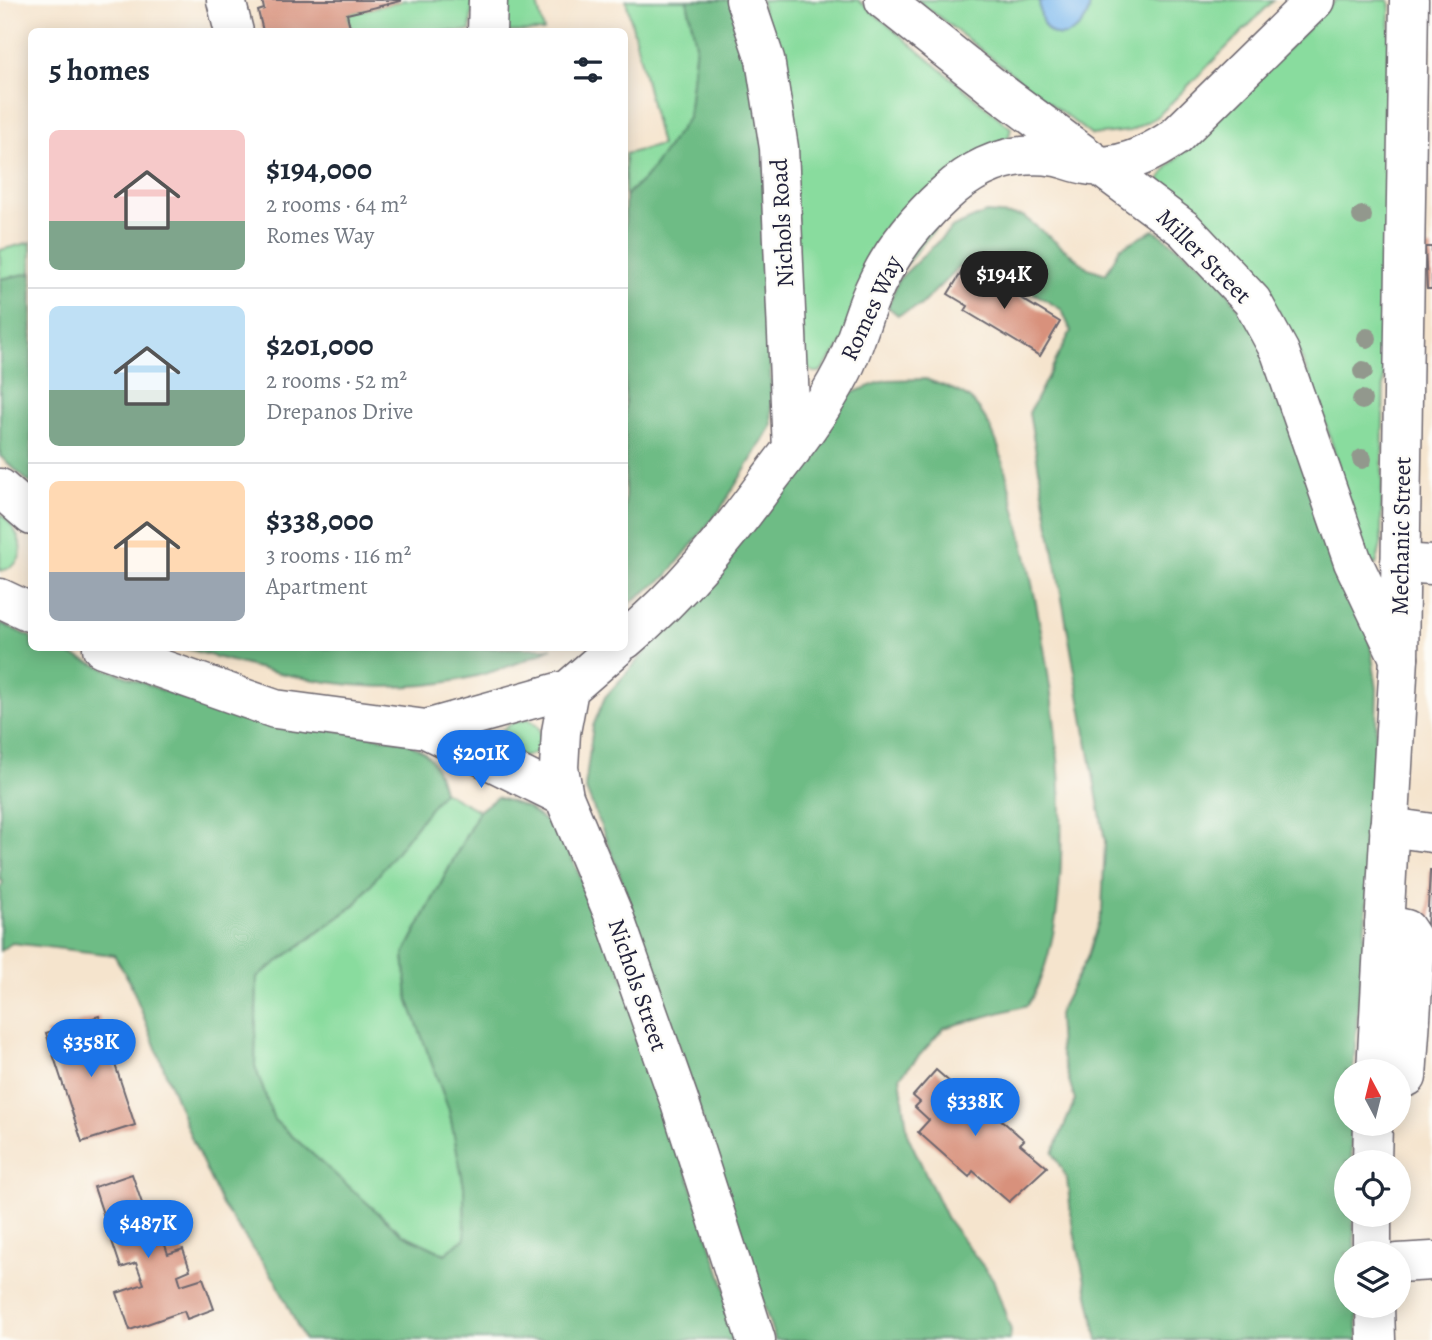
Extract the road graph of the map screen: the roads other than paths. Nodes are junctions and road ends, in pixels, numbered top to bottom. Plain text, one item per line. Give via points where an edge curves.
1 (226, 0) edge
2 (488, 0) edge
3 (746, 0) edge
4 (884, 0) edge
5 (1315, 0) edge
6 (1409, 0) edge
7 (233, 28) edge
8 (487, 28) edge
9 (1100, 167) junction
10 (792, 450) junction
11 (0, 488) edge
12 (28, 512) edge
13 (1416, 564) edge
14 (628, 637) edge
15 (119, 651) edge
16 (613, 651) edge
17 (154, 657) edge
18 (1399, 658) junction
19 (569, 689) junction
20 (426, 729) junction
21 (564, 797) junction
22 (1389, 827) junction
23 (1432, 833) edge
24 (1384, 924) junction
25 (1401, 1059) edge
26 (1405, 1059) edge
27 (1432, 1261) edge
28 (1411, 1262) edge
29 (1375, 1318) edge
30 (756, 1340) edge
31 (1376, 1340) edge

1 - 7 street
2 - 8 street
3 - 10 street, Nichols Road via 765,60 779,148
4 - 9 street, Miller Street
5 - 9 street, Romes Way via 1175,137 1134,160
6 - 13 street, Mechanic Street
9 - 10 street, Romes Way via 1030,155 1002,159 968,175 946,193 891,258 843,369
9 - 18 street, Miller Street via 1184,229 1252,301 1279,352 1353,562
10 - 14 street via 722,543
11 - 12 street
13 - 18 street, Mechanic Street
15 - 17 street
16 - 19 street
17 - 20 street via 214,689 275,709
18 - 22 street, Mechanic Street
19 - 20 street
19 - 21 street, Nichols Street via 559,768
20 - 21 street
21 - 30 street, Nichols Street via 614,916
22 - 23 street
22 - 24 street, Mechanic Street
24 - 25 street, Mechanic Street
24 - 26 street via 1406,929 1416,944
27 - 28 street
29 - 31 street

